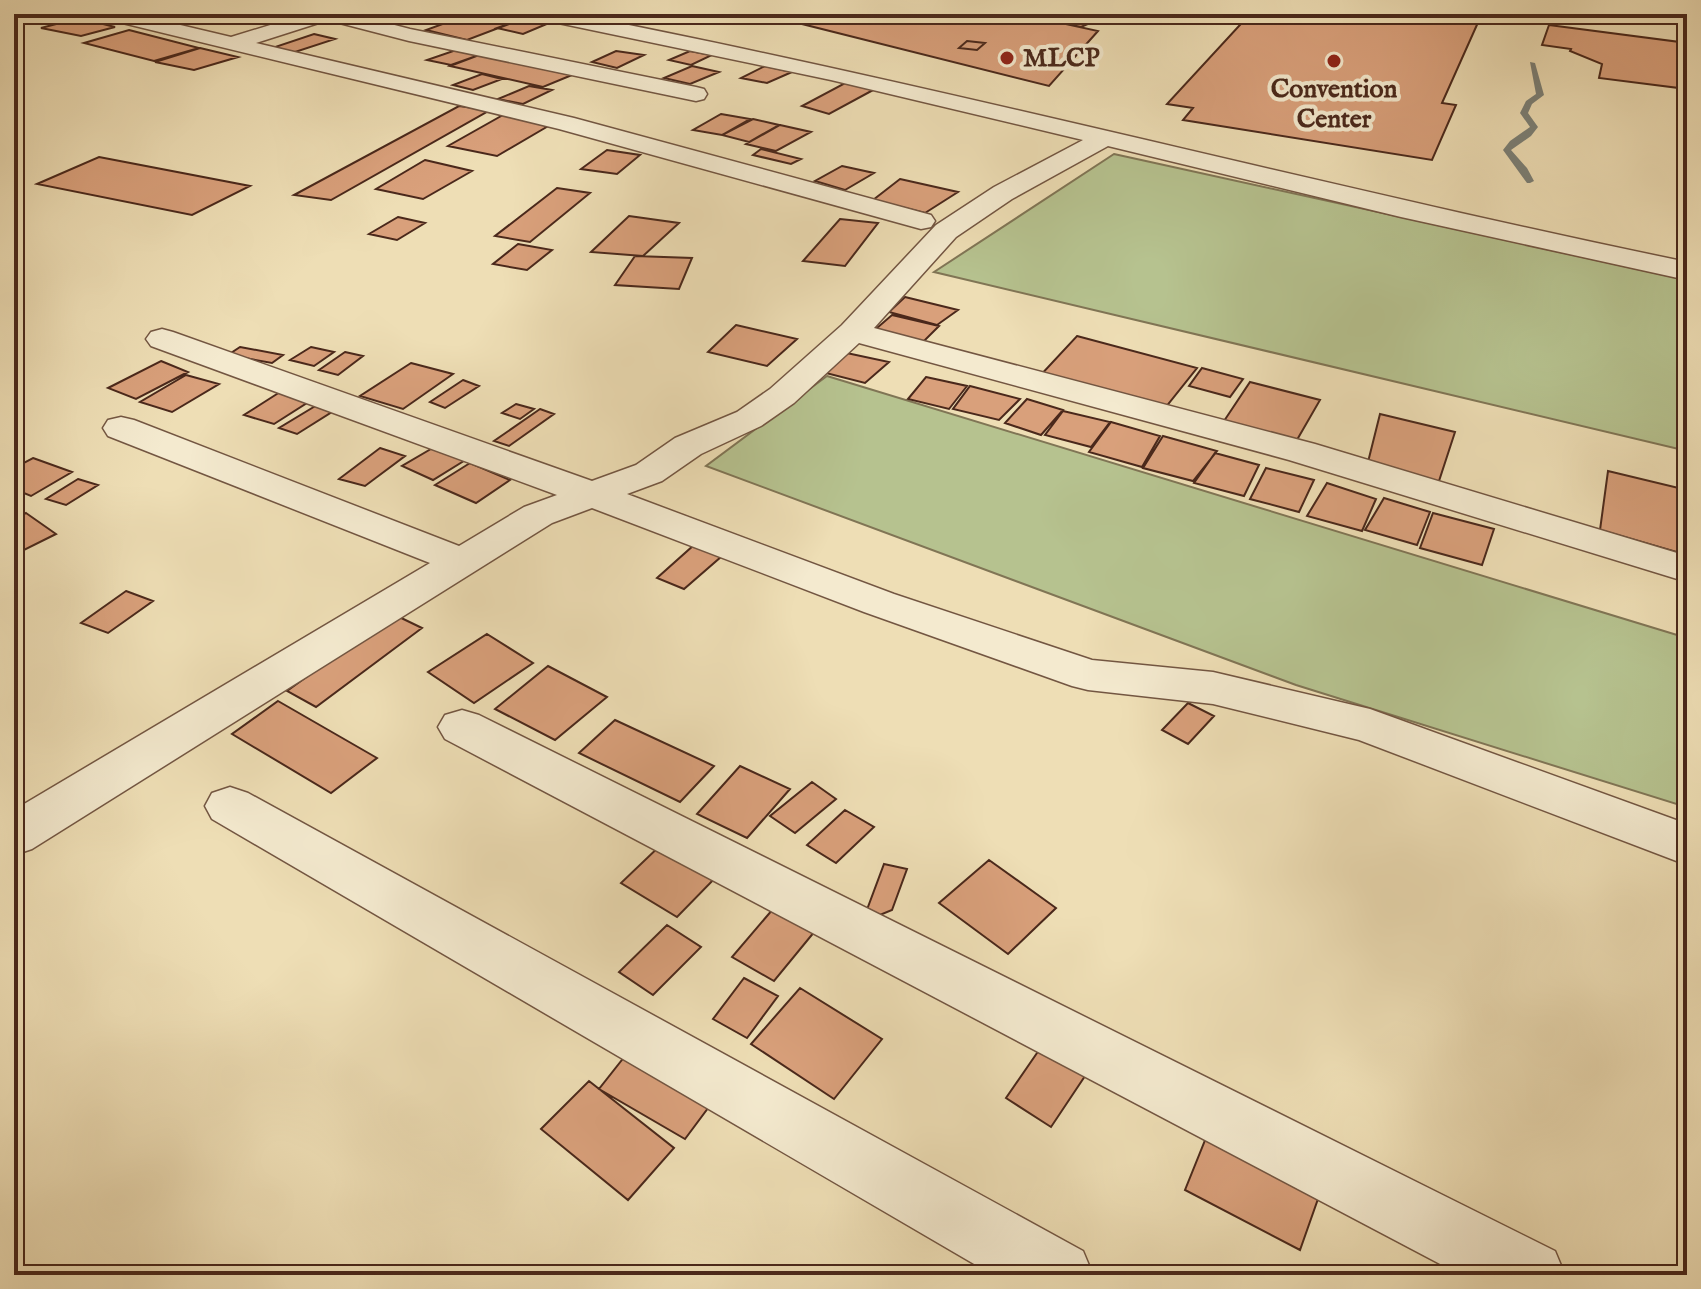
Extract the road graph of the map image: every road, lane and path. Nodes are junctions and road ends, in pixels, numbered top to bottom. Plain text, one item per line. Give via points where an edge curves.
1 (109, 14) edge
2 (328, 14) edge
3 (544, 14) edge
4 (230, 44) junction
5 (696, 94) dead end
6 (1103, 139) junction
7 (921, 221) dead end
8 (1687, 271) edge
9 (853, 332) junction
10 (162, 339) dead end
11 (121, 428) dead end
12 (594, 495) junction
13 (462, 561) junction
14 (1687, 569) edge
15 (462, 727) dead end
16 (230, 806) dead end
17 (14, 835) edge
18 (1687, 845) edge
19 (1059, 1275) edge
20 (1531, 1275) edge

1 - 4 street
2 - 4 street
2 - 5 street
3 - 6 street
4 - 7 street via 566,123
6 - 8 street
6 - 9 street via 946,231
9 - 12 street via 749,419 688,446 649,473
9 - 14 street via 1302,452
10 - 12 street
11 - 13 street
12 - 13 street via 538,515
12 - 18 street via 1088,675 1213,688 1370,726
13 - 17 street
15 - 20 street
16 - 19 street

